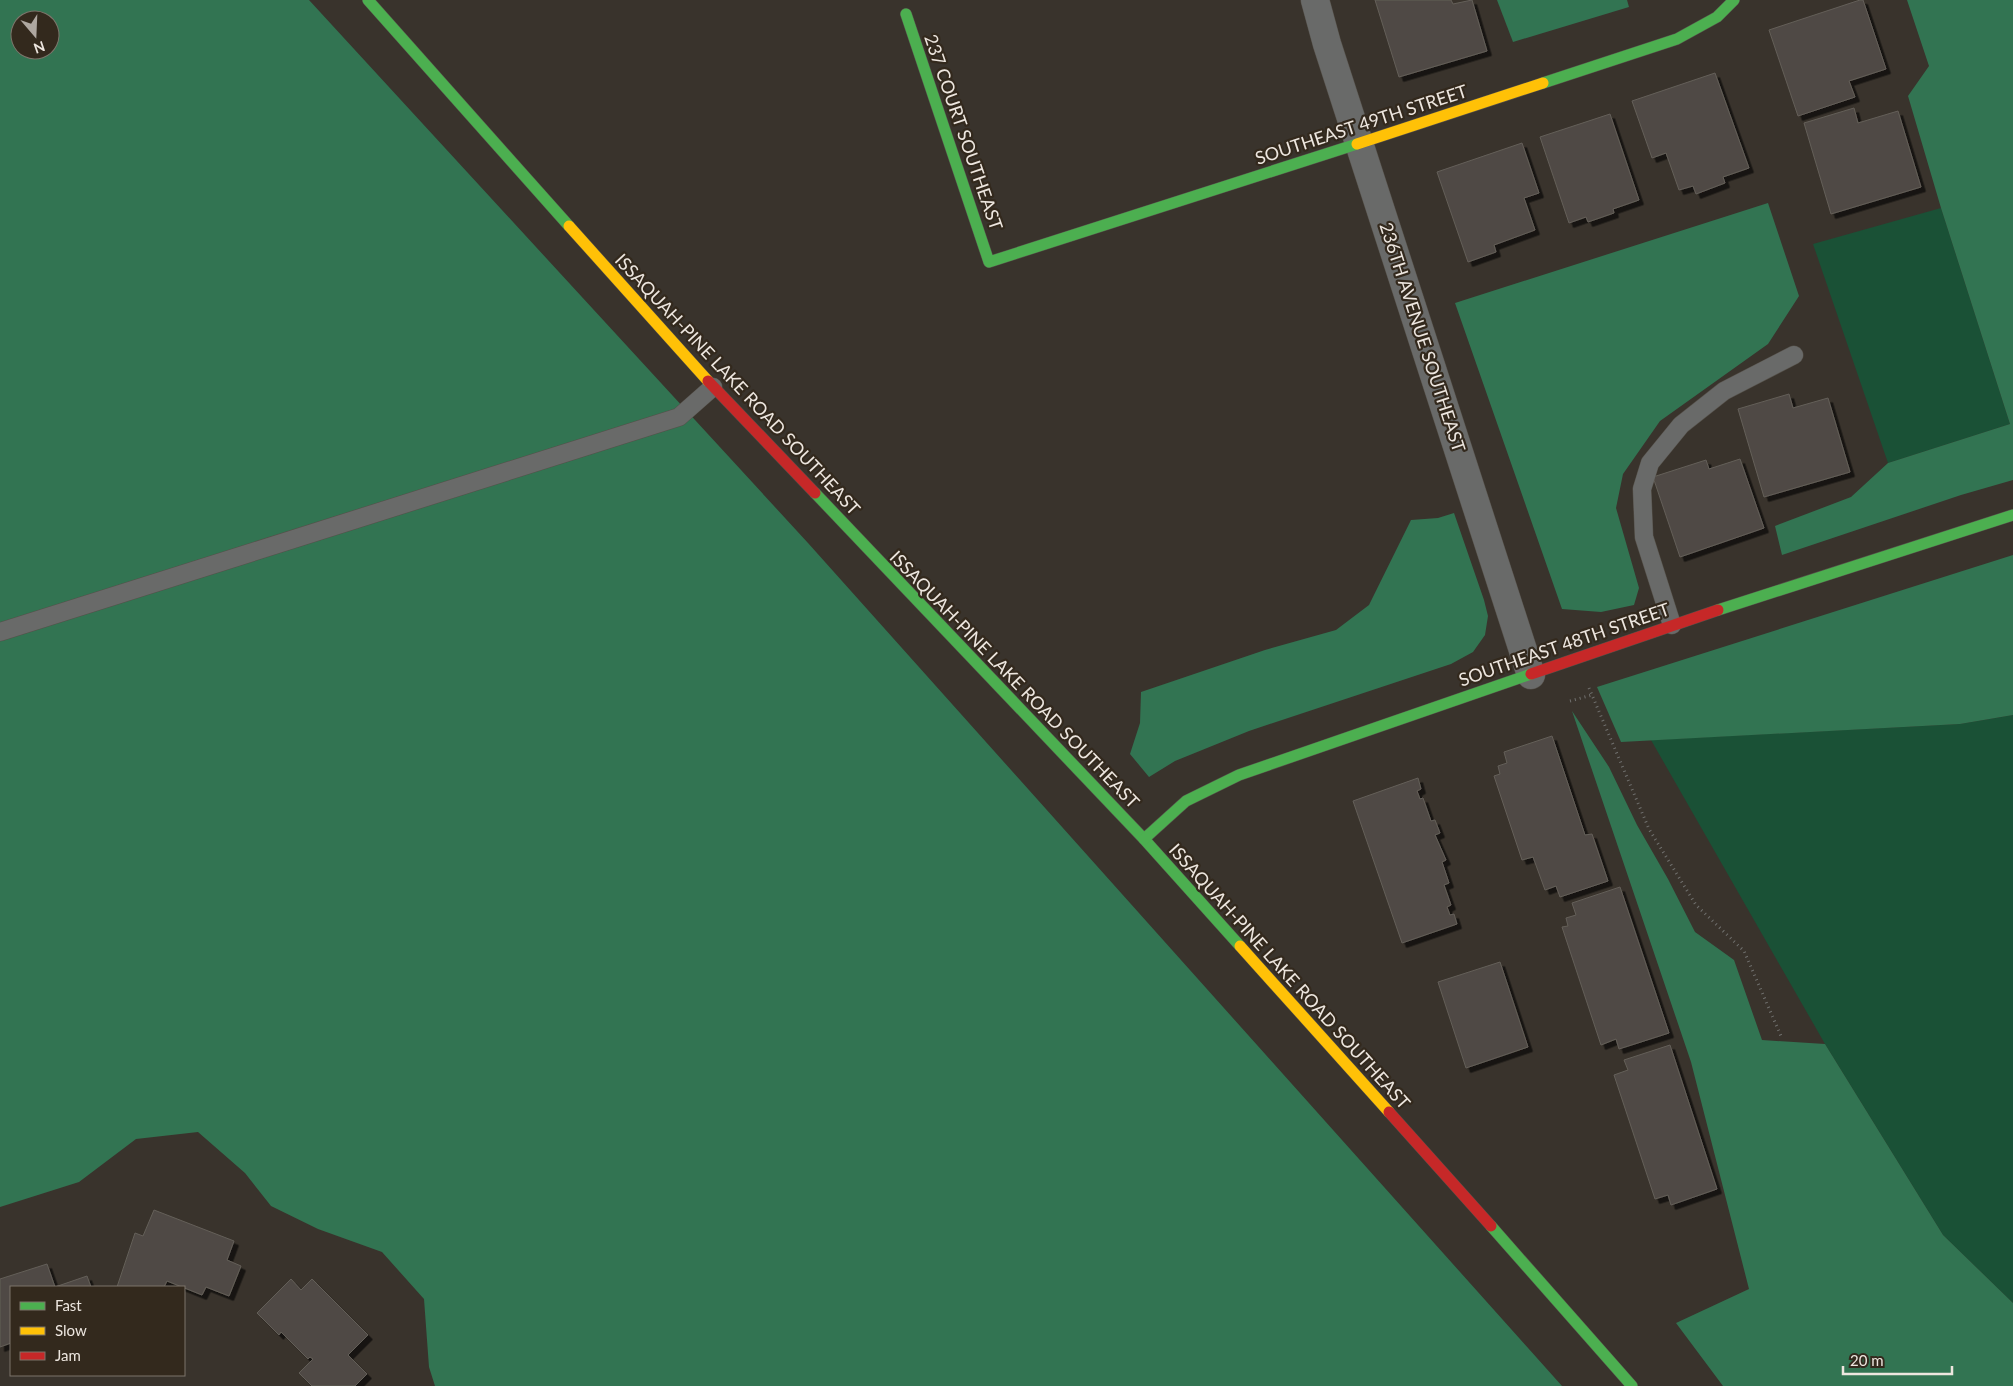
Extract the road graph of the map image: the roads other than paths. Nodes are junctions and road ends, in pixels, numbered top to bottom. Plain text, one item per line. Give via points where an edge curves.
1 (368, 0) edge
2 (1315, 0) edge
3 (1734, 0) edge
4 (906, 14) dead end
5 (1360, 143) junction
6 (989, 262) joint
7 (1794, 355) dead end
8 (713, 387) junction
9 (2013, 515) edge
10 (1672, 625) junction
11 (0, 632) edge
12 (1531, 674) junction
13 (1144, 839) junction
14 (1632, 1386) edge

1 - 8 street, ISSAQUAH-PINE LAKE ROAD SOUTHEAST
2 - 5 street, 236TH AVENUE SOUTHEAST
3 - 5 street, SOUTHEAST 49TH STREET via 1717,17 1677,39
4 - 6 street, 237 COURT SOUTHEAST
5 - 6 street, SOUTHEAST 49TH STREET
5 - 12 street, 236TH AVENUE SOUTHEAST
7 - 10 lane via 1724,391 1682,425 1650,463 1642,489 1644,537
8 - 11 lane via 679,417
8 - 13 street, ISSAQUAH-PINE LAKE ROAD SOUTHEAST
9 - 10 street, SOUTHEAST 48TH STREET
10 - 12 street, SOUTHEAST 48TH STREET
12 - 13 street, SOUTHEAST 48TH STREET via 1239,775 1186,801
13 - 14 street, ISSAQUAH-PINE LAKE ROAD SOUTHEAST

